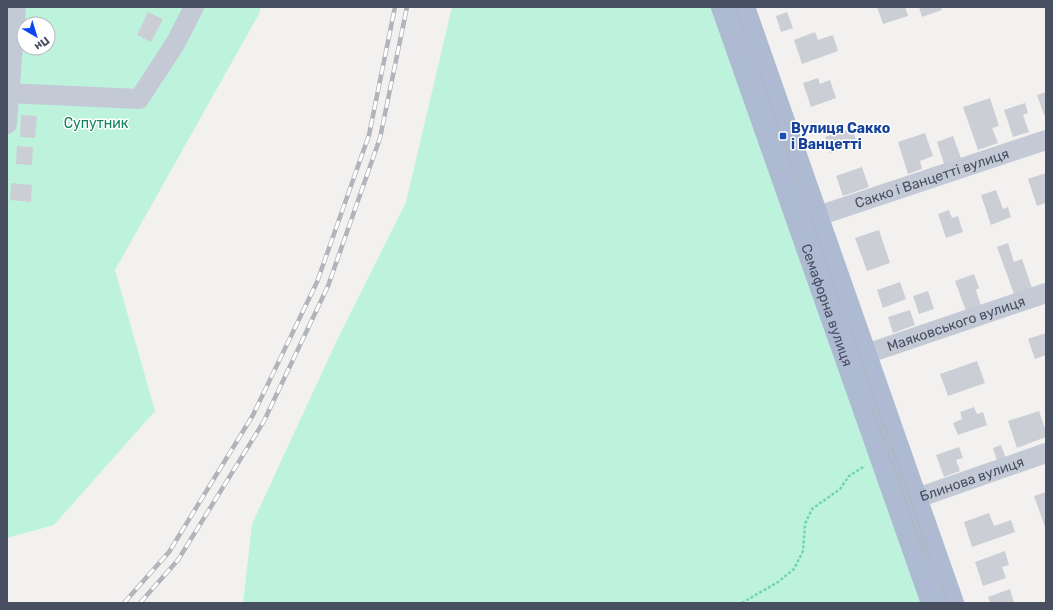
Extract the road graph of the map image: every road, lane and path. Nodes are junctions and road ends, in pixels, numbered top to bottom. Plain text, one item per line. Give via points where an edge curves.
1 (16, 7) edge
2 (194, 7) edge
3 (722, 7) edge
4 (744, 7) edge
5 (8, 93) edge
6 (7, 124) edge
7 (1046, 140) edge
8 (818, 216) junction
9 (1046, 293) edge
10 (866, 354) junction
11 (1046, 453) edge
12 (882, 458) junction
13 (908, 501) junction
14 (742, 603) edge
15 (932, 603) edge
16 (953, 603) edge

1 - 5 street
2 - 5 street via 175,44 138,99
3 - 12 main road, Семафорна вулиця
4 - 8 main road, Семафорна вулиця
5 - 6 street
7 - 8 street, Сакко і Ванцетті вулиця
8 - 10 main road, Семафорна вулиця
9 - 10 street, Маяковського вулиця
10 - 13 main road, Семафорна вулиця
11 - 13 street, Блинова вулиця
12 - 13 main road, Семафорна вулиця
12 - 14 path via 849,476 840,489 812,509 805,524 804,551 794,569 778,582
13 - 15 main road, Семафорна вулиця
13 - 16 main road, Семафорна вулиця

